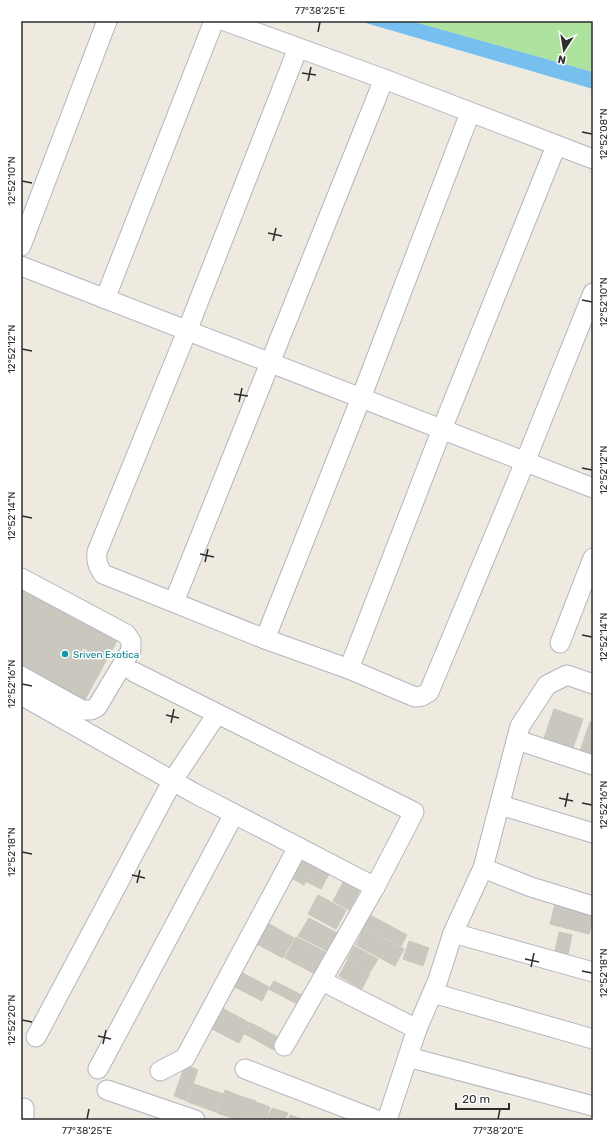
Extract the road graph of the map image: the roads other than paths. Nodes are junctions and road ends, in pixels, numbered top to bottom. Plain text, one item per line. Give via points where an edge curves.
1 (107, 21) edge
2 (214, 21) edge
3 (225, 21) edge
4 (298, 48) junction
5 (384, 79) junction
6 (470, 113) junction
7 (556, 146) junction
8 (593, 159) edge
9 (21, 246) edge
10 (21, 266) edge
11 (593, 292) edge
12 (105, 299) junction
13 (187, 331) junction
14 (270, 362) junction
15 (361, 398) junction
16 (442, 429) junction
17 (525, 462) junction
18 (593, 488) edge
19 (593, 558) edge
20 (21, 578) edge
21 (174, 602) junction
22 (265, 639) junction
23 (560, 643) dead end
24 (349, 669) junction
25 (134, 672) dead end
26 (21, 676) edge
27 (593, 684) edge
28 (21, 695) edge
29 (44, 698) junction
30 (217, 714) junction
31 (516, 740) junction
32 (593, 764) edge
33 (173, 780) junction
34 (500, 805) junction
35 (234, 814) junction
36 (593, 833) edge
37 (298, 847) junction
38 (483, 868) junction
39 (375, 887) junction
40 (593, 906) edge
41 (453, 933) junction
42 (593, 972) edge
43 (322, 981) junction
44 (432, 993) junction
45 (417, 1029) junction
46 (36, 1037) dead end
47 (593, 1039) edge
48 (284, 1046) dead end
49 (408, 1056) junction
50 (98, 1069) dead end
51 (245, 1069) dead end
52 (160, 1071) dead end
53 (107, 1090) dead end
54 (593, 1106) edge
55 (195, 1120) edge
56 (377, 1120) edge
57 (387, 1120) edge

1 - 9 street
2 - 12 street
3 - 4 street
4 - 5 street
4 - 13 street
5 - 6 street
5 - 14 street
6 - 7 street
6 - 15 street
7 - 8 street
7 - 16 street
10 - 12 street
11 - 17 street
12 - 13 street
13 - 14 street
13 - 21 street via 96,559 103,574
14 - 15 street
14 - 21 street
15 - 16 street
15 - 22 street
16 - 17 street
16 - 24 street
17 - 18 street
17 - 24 street via 429,692 415,697
19 - 23 street
20 - 29 street via 126,634 131,641 131,650 97,707 82,710
21 - 22 street
22 - 24 street
25 - 30 street
26 - 29 street
27 - 31 street via 567,675 547,685 520,726
28 - 29 street
29 - 33 street
30 - 33 street
30 - 39 street via 414,812
31 - 32 street
31 - 34 street
33 - 35 street
33 - 46 street
34 - 36 street
34 - 38 street
35 - 37 street
35 - 50 street
37 - 39 street
37 - 52 street via 185,1058
38 - 40 street via 531,887
38 - 41 street
39 - 43 street
41 - 42 street
41 - 44 street
43 - 45 street
43 - 48 street
44 - 45 street
44 - 47 street
45 - 49 street
49 - 54 street
49 - 57 street
51 - 56 street
53 - 55 street

